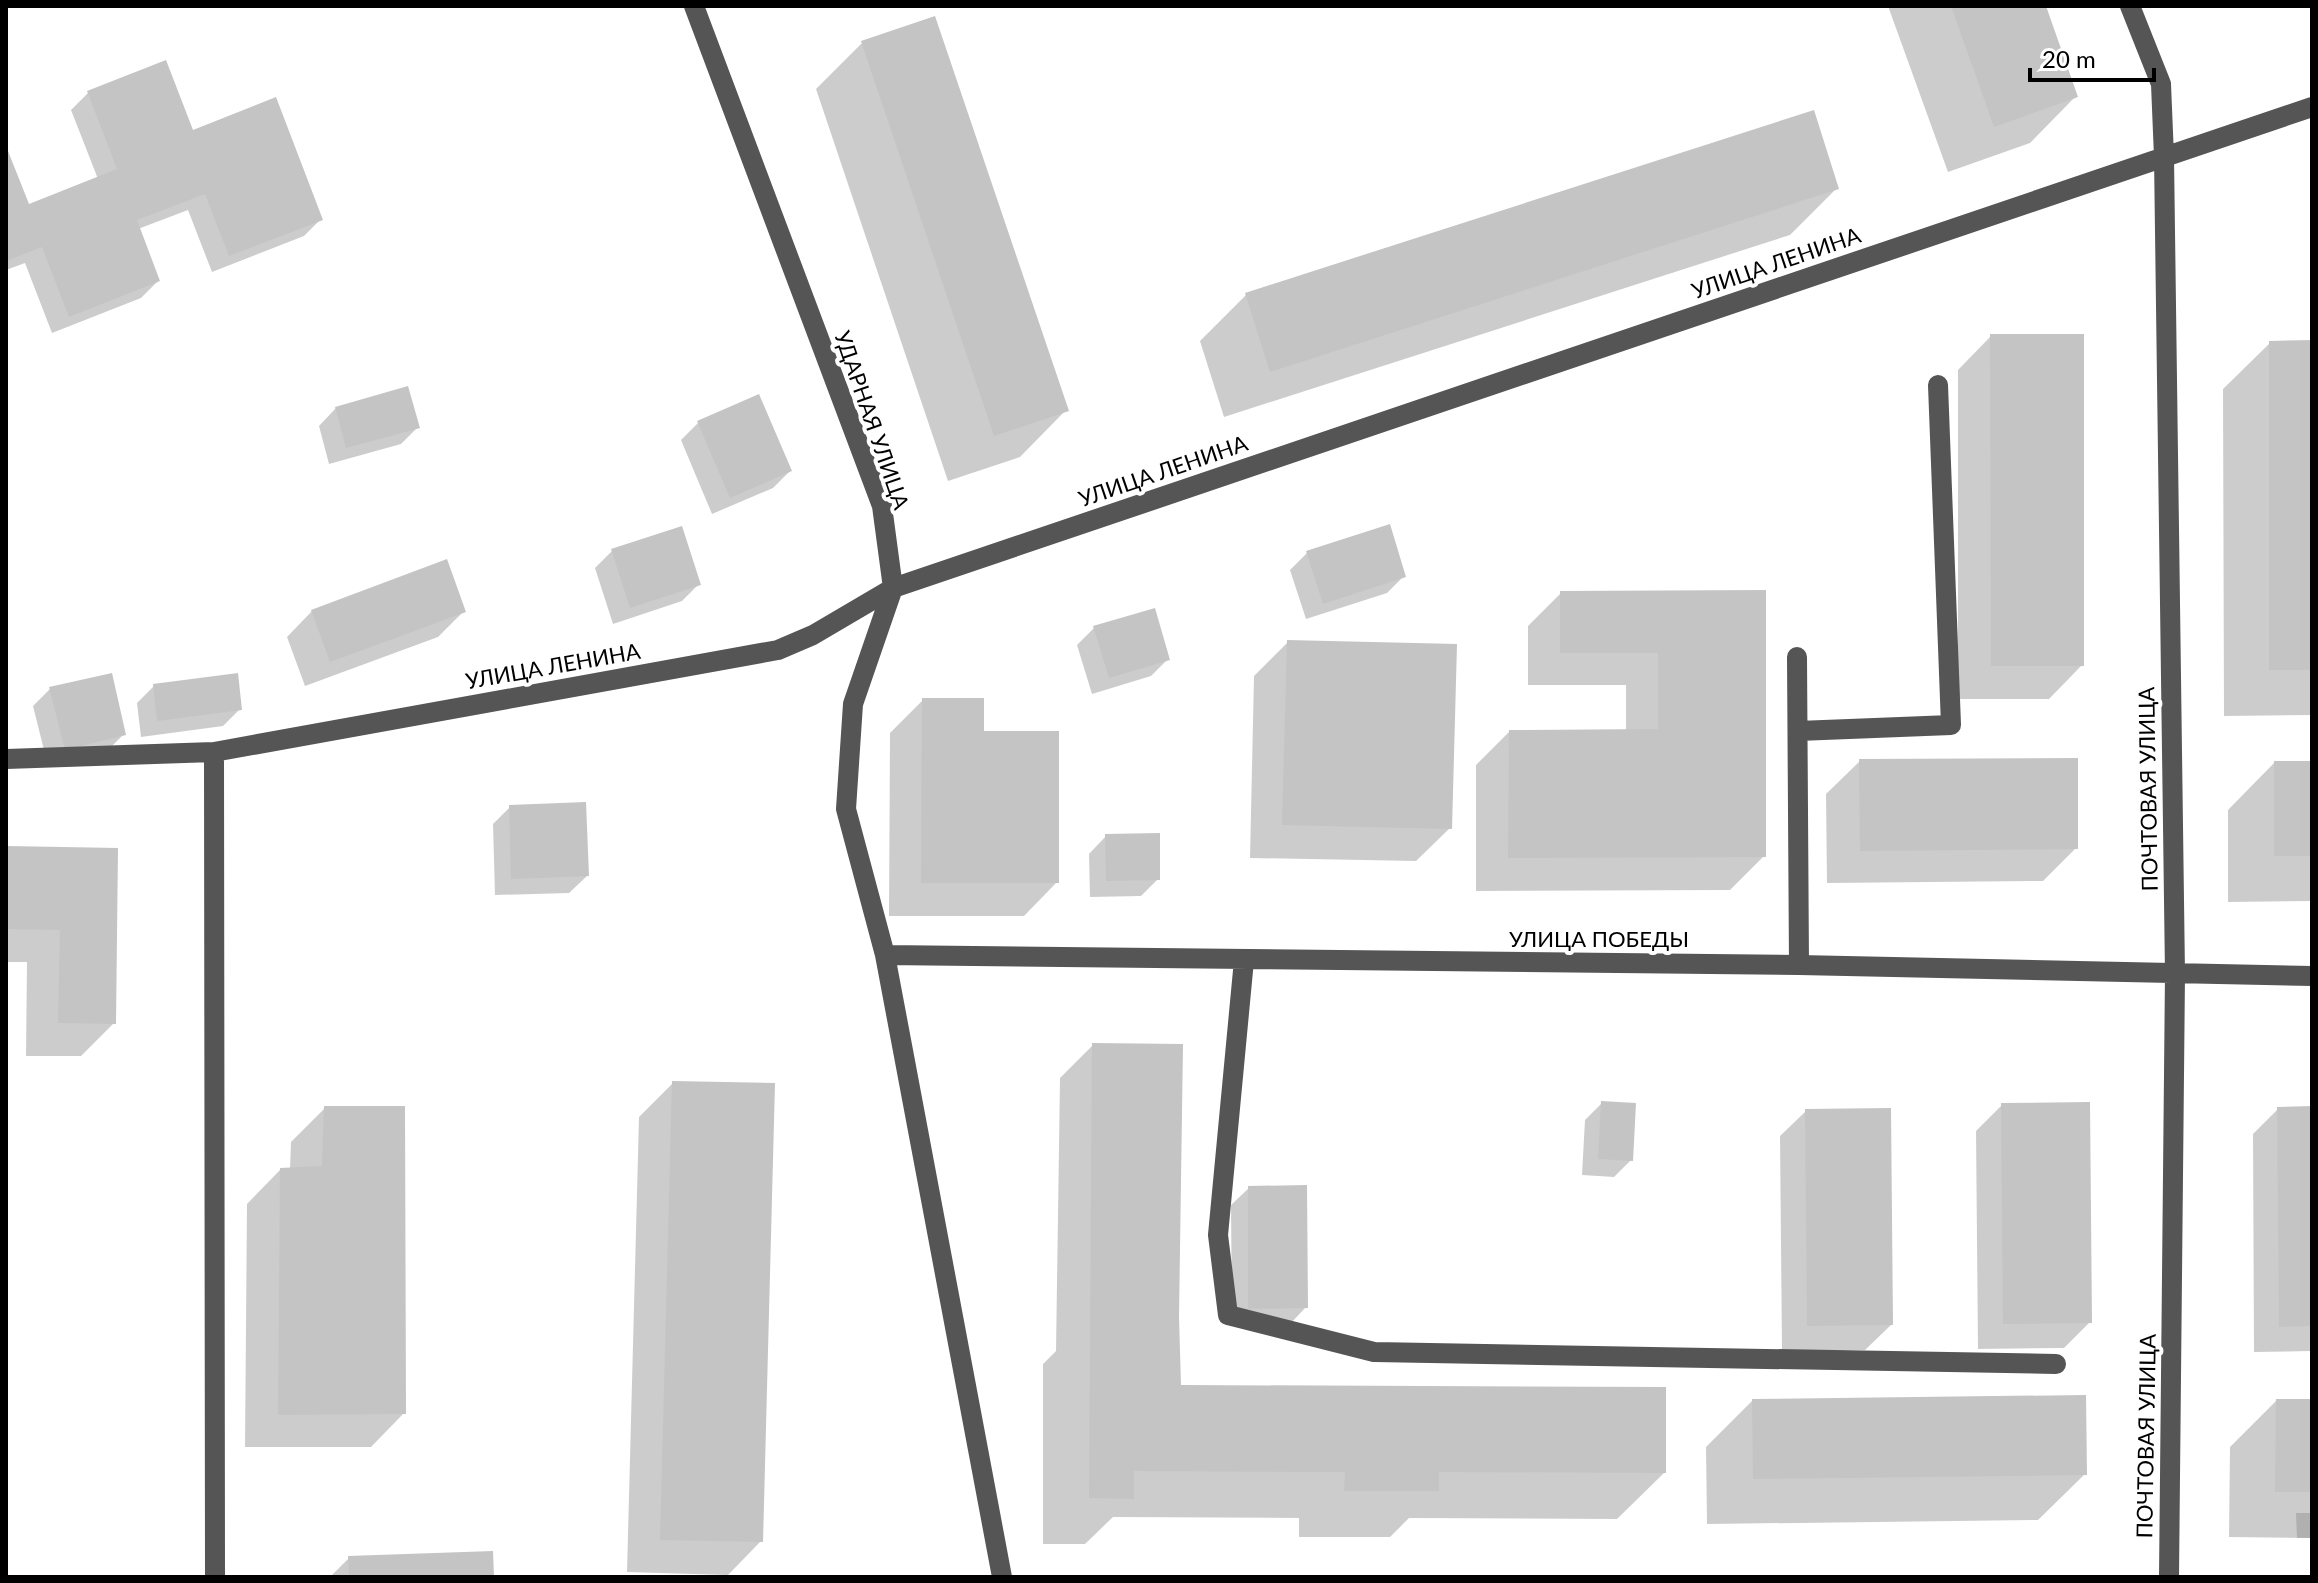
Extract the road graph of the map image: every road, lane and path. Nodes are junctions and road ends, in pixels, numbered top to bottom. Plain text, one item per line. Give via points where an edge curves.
1 (694, 6) edge
2 (2130, 6) edge
3 (2312, 107) edge
4 (2164, 157) junction
5 (1938, 385) dead end
6 (893, 588) junction
7 (1797, 657) dead end
8 (1798, 731) junction
9 (214, 752) junction
10 (6, 759) edge
11 (885, 955) junction
12 (1244, 960) junction
13 (1799, 965) junction
14 (2175, 974) junction
15 (2312, 976) edge
16 (2056, 1364) dead end
17 (215, 1577) edge
18 (1002, 1577) edge
19 (2169, 1577) edge

1 - 6 street, УДАРНАЯ УЛИЦА via 882,506
2 - 4 street, ПОЧТОВАЯ УЛИЦА via 2161,84
3 - 4 street, УЛИЦА ЛЕНИНА
4 - 6 street, УЛИЦА ЛЕНИНА
4 - 14 street, ПОЧТОВАЯ УЛИЦА
5 - 8 street via 1951,725
6 - 9 street, УЛИЦА ЛЕНИНА via 778,650
6 - 11 street, УДАРНАЯ УЛИЦА via 853,704 846,809
7 - 8 street
8 - 13 street
9 - 10 street, УЛИЦА ЛЕНИНА
9 - 17 street
11 - 12 street, УЛИЦА ПОБЕДЫ
11 - 18 street, УДАРНАЯ УЛИЦА
12 - 13 street, УЛИЦА ПОБЕДЫ
12 - 16 street via 1218,1235 1228,1315 1374,1352
13 - 14 street, УЛИЦА ПОБЕДЫ
14 - 15 street, УЛИЦА ПОБЕДЫ
14 - 19 street, ПОЧТОВАЯ УЛИЦА

